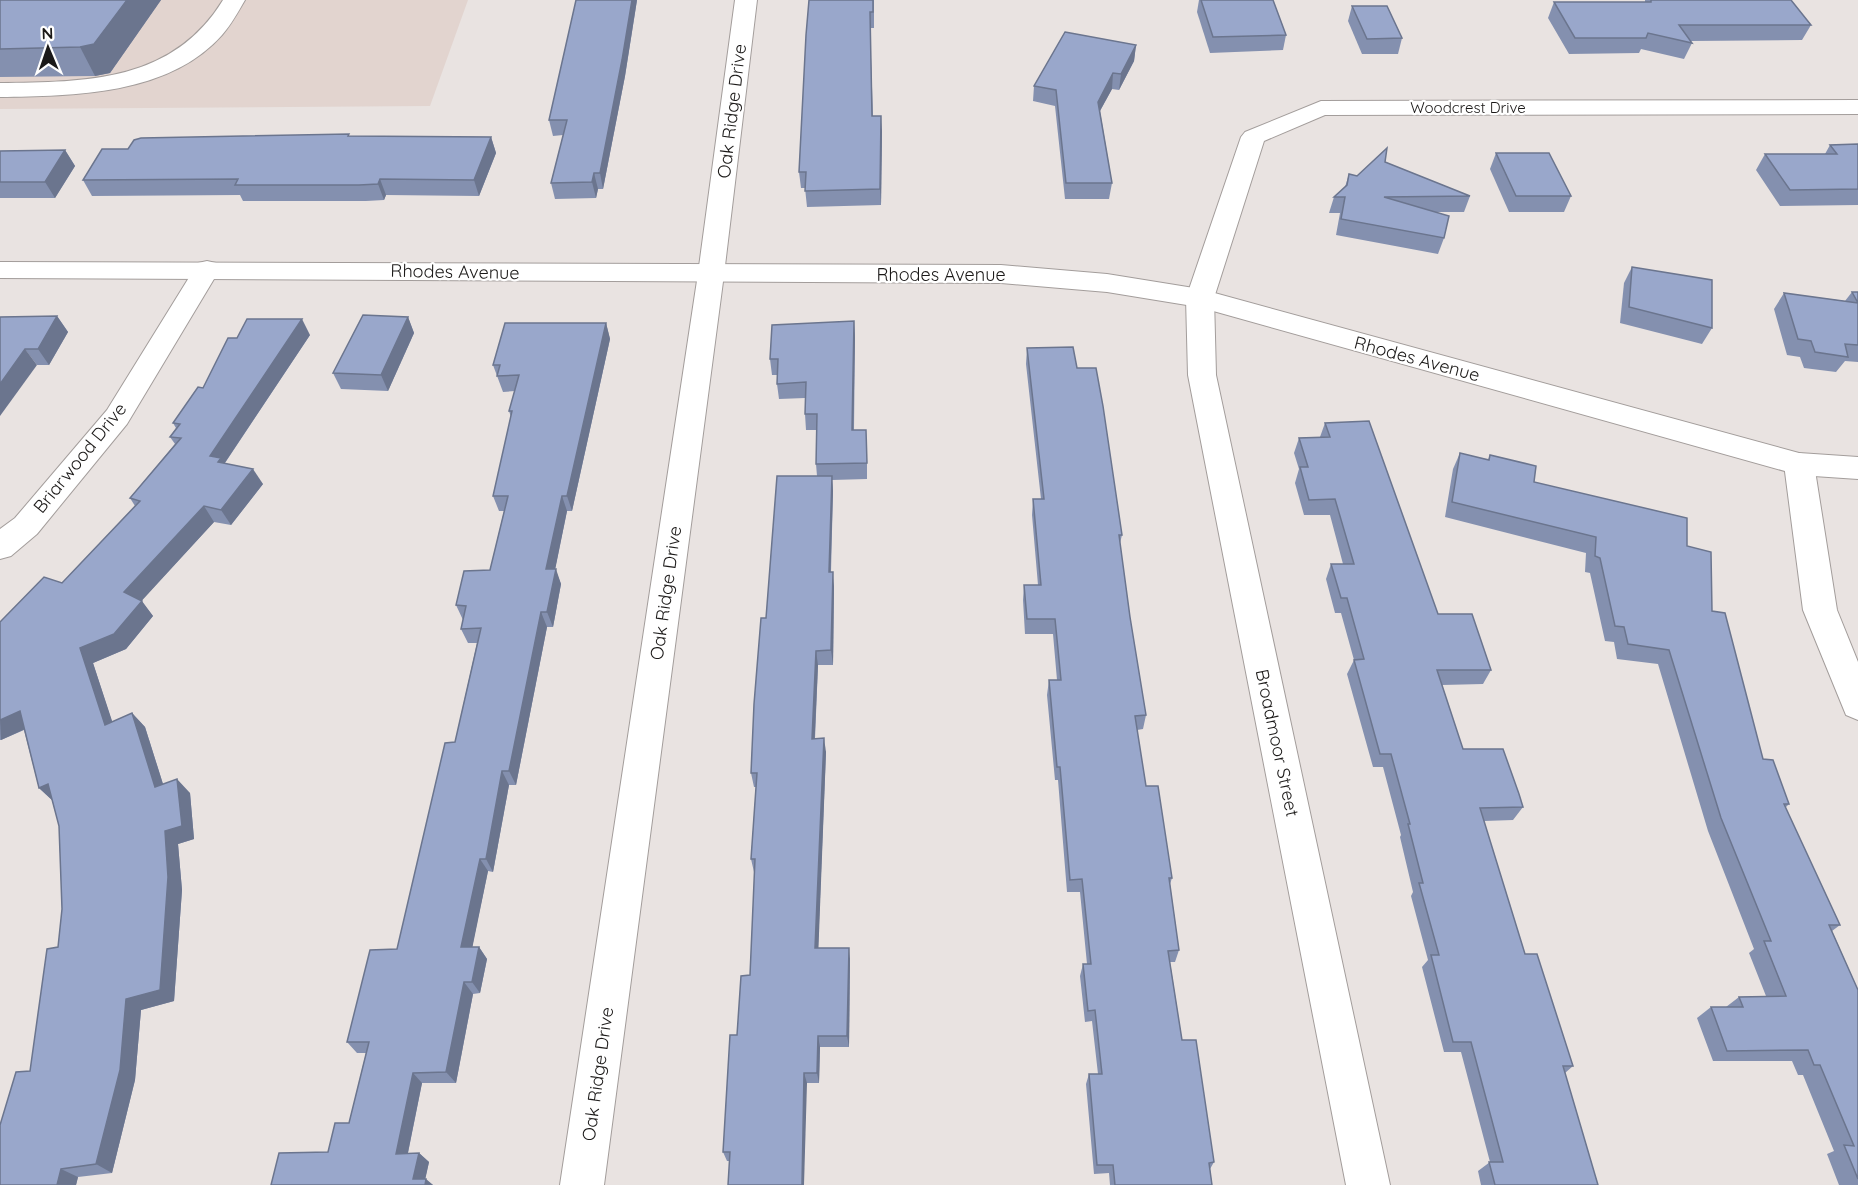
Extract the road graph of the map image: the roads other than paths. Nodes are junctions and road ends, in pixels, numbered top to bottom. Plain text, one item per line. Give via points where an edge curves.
1 (234, 0) edge
2 (746, 0) edge
3 (0, 90) edge
4 (1858, 107) edge
5 (0, 270) edge
6 (207, 270) junction
7 (711, 274) junction
8 (1200, 298) junction
9 (1799, 464) junction
10 (1858, 468) edge
11 (0, 547) edge
12 (1858, 705) edge
13 (582, 1185) edge
14 (1368, 1185) edge

1 - 3 street via 213,33 193,50 157,68 121,81 64,90
2 - 7 street, Oak Ridge Drive
4 - 8 street, Woodcrest Drive via 1321,108 1253,137
5 - 6 street, Rhodes Avenue
6 - 7 street, Rhodes Avenue
6 - 11 street, Briarwood Drive via 117,417 26,525
7 - 8 street, Rhodes Avenue via 1001,274 1107,283
7 - 13 street, Oak Ridge Drive
8 - 9 street, Rhodes Avenue
8 - 14 street, Broadmoor Street via 1202,375
9 - 10 street, Rhodes Avenue
9 - 12 street via 1820,610

